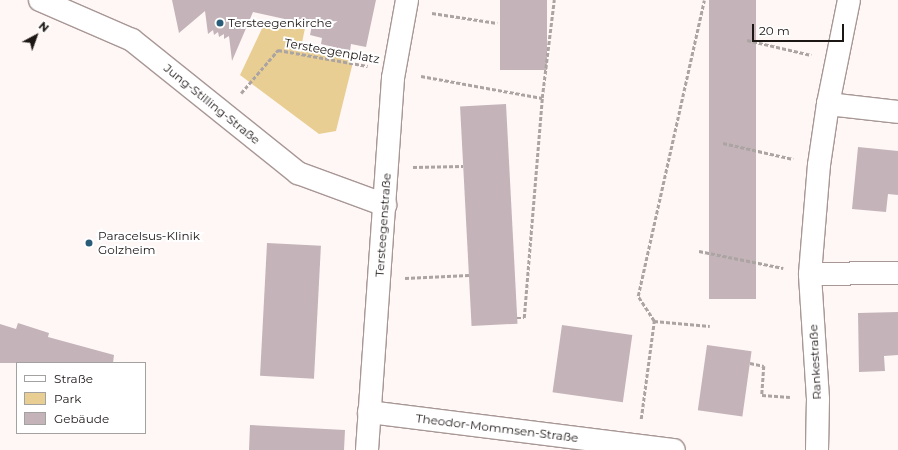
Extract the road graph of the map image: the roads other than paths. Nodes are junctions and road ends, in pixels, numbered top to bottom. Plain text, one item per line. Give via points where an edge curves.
1 (40, 0) edge
2 (849, 0) edge
3 (406, 4) edge
4 (828, 104) junction
5 (898, 112) edge
6 (385, 205) junction
7 (898, 273) edge
8 (810, 274) junction
9 (369, 412) junction
10 (367, 450) edge
11 (674, 450) edge
12 (817, 450) edge

1 - 6 street, Jung-Stilling-Straße via 132,40 298,173
2 - 4 street, Rankestraße
3 - 6 street, Tersteegenstraße via 394,71
4 - 5 street
4 - 8 street, Rankestraße via 819,165
6 - 9 street, Tersteegenstraße
7 - 8 street
8 - 12 street, Rankestraße via 818,399
9 - 10 street, Tersteegenstraße
9 - 11 street, Theodor-Mommsen-Straße

